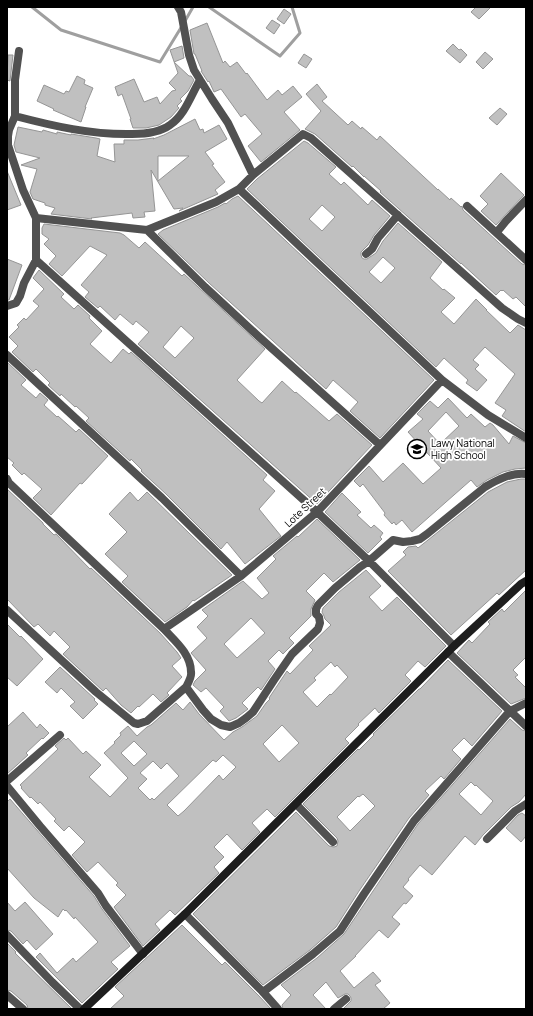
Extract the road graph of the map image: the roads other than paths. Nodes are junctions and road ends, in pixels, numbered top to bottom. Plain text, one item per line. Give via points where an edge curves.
1 (180, 10) edge
2 (19, 50) dead end
3 (200, 80) junction
4 (15, 116) junction
5 (253, 175) junction
6 (239, 189) junction
7 (526, 200) edge
8 (467, 206) dead end
9 (398, 215) junction
10 (36, 218) junction
11 (147, 230) junction
12 (497, 232) junction
13 (366, 254) dead end
14 (36, 260) junction
15 (526, 260) edge
16 (7, 306) edge
17 (526, 322) edge
18 (7, 355) edge
19 (442, 380) junction
20 (526, 438) edge
21 (380, 445) junction
22 (526, 474) edge
23 (8, 482) edge
24 (317, 512) junction
25 (369, 561) junction
26 (242, 576) junction
27 (526, 581) edge
28 (7, 610) edge
29 (164, 629) junction
30 (451, 649) junction
31 (186, 687) junction
32 (526, 703) edge
33 (510, 712) junction
34 (526, 726) edge
35 (60, 735) dead end
36 (7, 782) edge
37 (7, 786) edge
38 (296, 804) junction
39 (526, 804) edge
40 (487, 839) dead end
41 (333, 842) dead end
42 (185, 914) junction
43 (7, 935) edge
44 (143, 954) junction
45 (263, 992) junction
46 (7, 995) edge
47 (346, 999) dead end
48 (23, 1009) edge
49 (84, 1009) edge
50 (278, 1009) edge
51 (334, 1009) edge

1 - 3 street via 189,55
2 - 4 street via 15,80
3 - 4 street via 177,119 159,131 140,134 88,132
3 - 5 street via 228,123
4 - 10 street via 9,130 8,145 22,190
5 - 6 street
5 - 9 street via 304,134
6 - 11 street via 216,202
6 - 19 street
7 - 12 street
8 - 12 street
9 - 13 street
9 - 17 street via 502,308
10 - 11 street
10 - 14 street
11 - 21 street via 226,307
12 - 15 street
14 - 16 street via 16,303
14 - 24 street
18 - 26 street
19 - 20 street via 488,416
19 - 21 street, Lote Street
21 - 24 street, Lote Street
22 - 25 street via 508,476 494,482 428,534 420,539 403,542 393,540
23 - 29 street
24 - 25 street
24 - 26 street, Lote Street
25 - 30 street
25 - 31 street via 318,605 318,629 292,654 253,712 239,723 230,727 211,719
26 - 29 street, Lote Street
27 - 30 main road
28 - 31 street via 96,692 134,723 148,721
29 - 31 street via 184,650 189,661 192,672
30 - 33 street
30 - 38 main road
32 - 33 street
33 - 34 street
33 - 45 street via 414,821 340,931
35 - 36 street
37 - 44 street via 98,893
38 - 41 street
38 - 42 main road
39 - 40 street
42 - 44 main road
42 - 45 street
43 - 49 street via 52,982
44 - 49 main road
45 - 50 street
46 - 48 street
47 - 51 street

